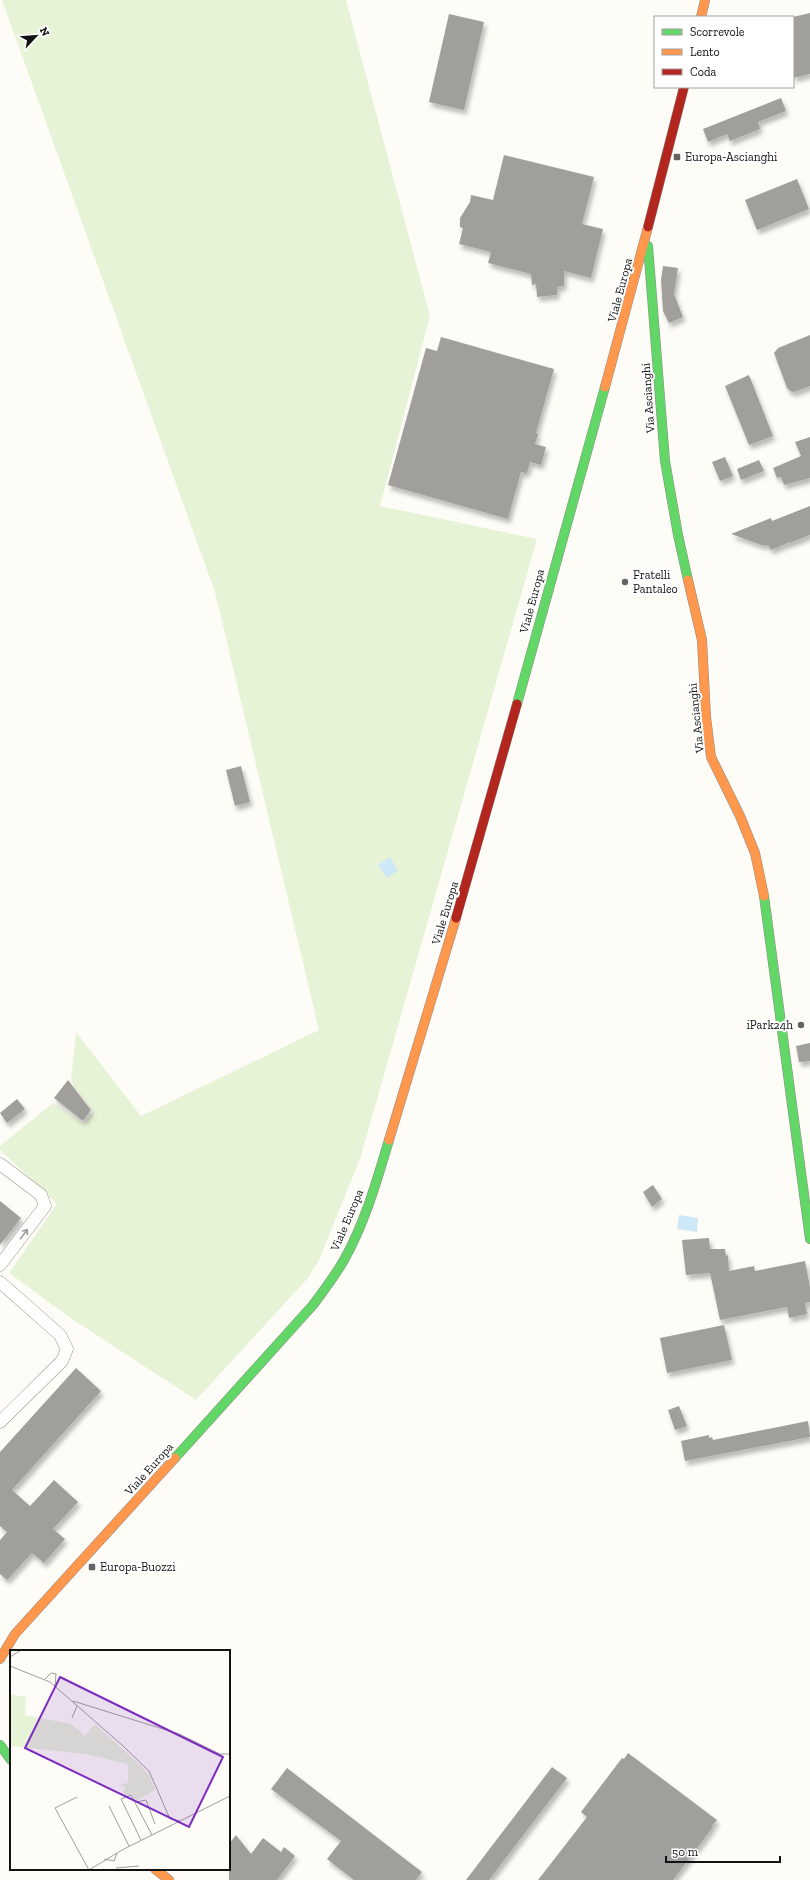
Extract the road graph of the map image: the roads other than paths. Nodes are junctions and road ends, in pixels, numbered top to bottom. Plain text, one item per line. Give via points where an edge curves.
1 (705, 0) edge
2 (701, 16) edge
3 (684, 88) edge
4 (648, 234) junction
5 (0, 1164) edge
6 (810, 1240) edge
7 (0, 1265) edge
8 (0, 1282) edge
9 (0, 1422) edge
10 (15, 1634) junction
11 (0, 1643) edge
12 (0, 1659) edge
13 (0, 1745) edge
14 (0, 1757) edge
15 (10, 1759) edge
16 (10, 1763) edge
17 (156, 1870) edge
18 (169, 1880) edge

1 - 2 main road
3 - 4 main road, Viale Europa
4 - 6 main road, Via Ascianghi via 665,461 678,535 702,640 711,757 755,853 764,895
4 - 10 main road, Viale Europa via 466,887 381,1166 357,1233 344,1260 312,1305
7 -> 5 street via 45,1206 41,1195
8 - 9 street via 60,1335 67,1349 62,1361
10 - 11 main road
10 - 12 main road
13 - 15 main road
14 - 16 main road
17 - 18 main road

